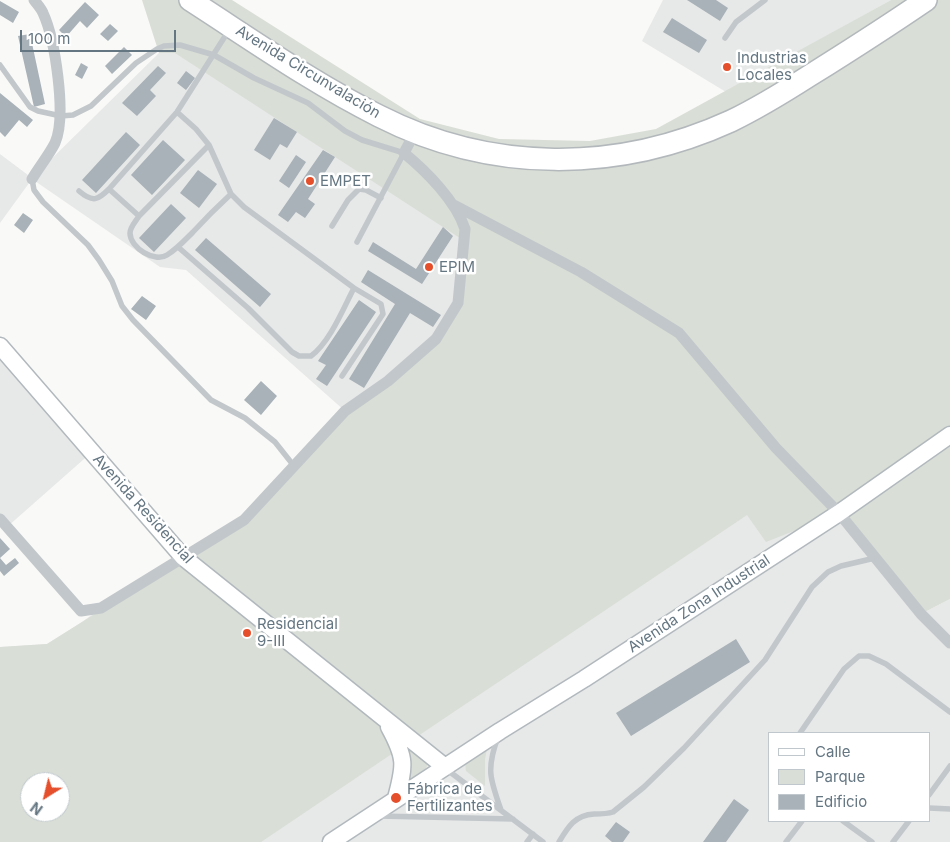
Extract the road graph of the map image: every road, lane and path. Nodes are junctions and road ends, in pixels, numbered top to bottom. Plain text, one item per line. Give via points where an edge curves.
1 (34, 0) edge
2 (190, 0) edge
3 (765, 0) edge
4 (926, 0) edge
5 (231, 26) junction
6 (725, 38) dead end
7 (214, 55) junction
8 (0, 65) edge
9 (178, 112) junction
10 (60, 116) junction
11 (415, 132) junction
12 (209, 145) junction
13 (404, 153) junction
14 (32, 179) joint
15 (109, 189) junction
16 (79, 191) dead end
17 (231, 194) junction
18 (381, 198) junction
19 (452, 204) junction
20 (139, 216) junction
21 (490, 224) junction
22 (332, 226) dead end
23 (465, 229) junction
24 (357, 242) dead end
25 (178, 247) junction
26 (354, 288) junction
27 (0, 346) edge
28 (342, 376) dead end
29 (950, 435) edge
30 (294, 466) junction
31 (839, 512) junction
32 (0, 519) edge
33 (183, 558) junction
34 (875, 558) junction
35 (950, 643) edge
36 (950, 712) edge
37 (386, 721) junction
38 (500, 731) junction
39 (801, 732) edge
40 (950, 766) edge
41 (445, 767) junction
42 (930, 793) edge
43 (396, 798) junction
44 (930, 808) edge
45 (950, 809) edge
46 (501, 810) junction
47 (371, 816) junction
48 (513, 819) junction
49 (801, 822) edge
50 (844, 822) edge
51 (908, 822) edge
52 (533, 834) junction
53 (331, 842) edge
54 (527, 842) edge
55 (543, 842) edge
56 (559, 842) edge
57 (786, 842) edge
58 (872, 842) edge
59 (893, 842) edge

1 - 10 street via 43,13 50,34 56,62
2 - 5 highway, Avenida Circunvalación
3 - 6 lane via 736,22
4 - 11 highway, Avenida Circunvalación via 766,102 731,120 663,146 598,158 540,160 461,148
5 - 7 lane
5 - 11 highway, Avenida Circunvalación via 348,99
7 - 9 lane
7 - 10 lane via 180,45 164,46 136,63 91,106 73,115
7 - 13 lane via 308,103 362,140
8 - 10 lane via 30,106
9 - 12 lane
9 - 15 lane
10 - 14 street via 56,142
11 - 13 street
12 - 17 lane
12 - 20 lane
13 - 18 lane
13 - 19 street
14 - 30 lane via 34,190 42,202 88,245 99,260 122,306 133,320 211,400 245,418 276,442
15 - 16 lane via 96,199 90,199
15 - 20 lane
17 - 25 lane
17 - 26 lane via 267,226
18 - 22 lane via 358,189
18 - 24 lane
19 - 21 street
19 - 23 street
20 - 25 lane via 130,234 138,248 163,258
21 - 23 street via 475,224
21 - 31 street via 581,272 679,333 776,448
23 - 30 street via 458,303 436,339 388,381 345,411
25 - 26 lane via 299,356 311,356 317,352
26 - 28 lane via 382,304 383,314
27 - 33 main road, Avenida Residencial
29 - 31 main road, Avenida Zona Industrial
30 - 33 street via 244,520
31 - 34 street
31 - 38 main road, Avenida Zona Industrial
32 - 33 street via 81,611 100,608
33 - 37 main road, Avenida Residencial
34 - 35 street via 921,614
34 - 56 lane via 828,572 812,587 764,660 684,748 613,812 579,817
36 - 39 lane via 886,664 869,656 859,656 844,669
37 - 41 main road, Avenida Residencial
37 - 43 main road via 404,764
38 - 41 main road, Avenida Zona Industrial
38 - 46 lane via 490,761 491,783
40 - 42 lane
41 - 43 main road, Avenida Zona Industrial
41 - 46 lane
43 - 47 main road, Avenida Zona Industrial
44 - 45 lane
46 - 48 lane
47 - 48 lane
47 - 53 main road, Avenida Zona Industrial
48 - 52 lane
49 - 57 lane
50 - 58 lane
51 - 59 lane
52 - 54 lane
52 - 55 lane

